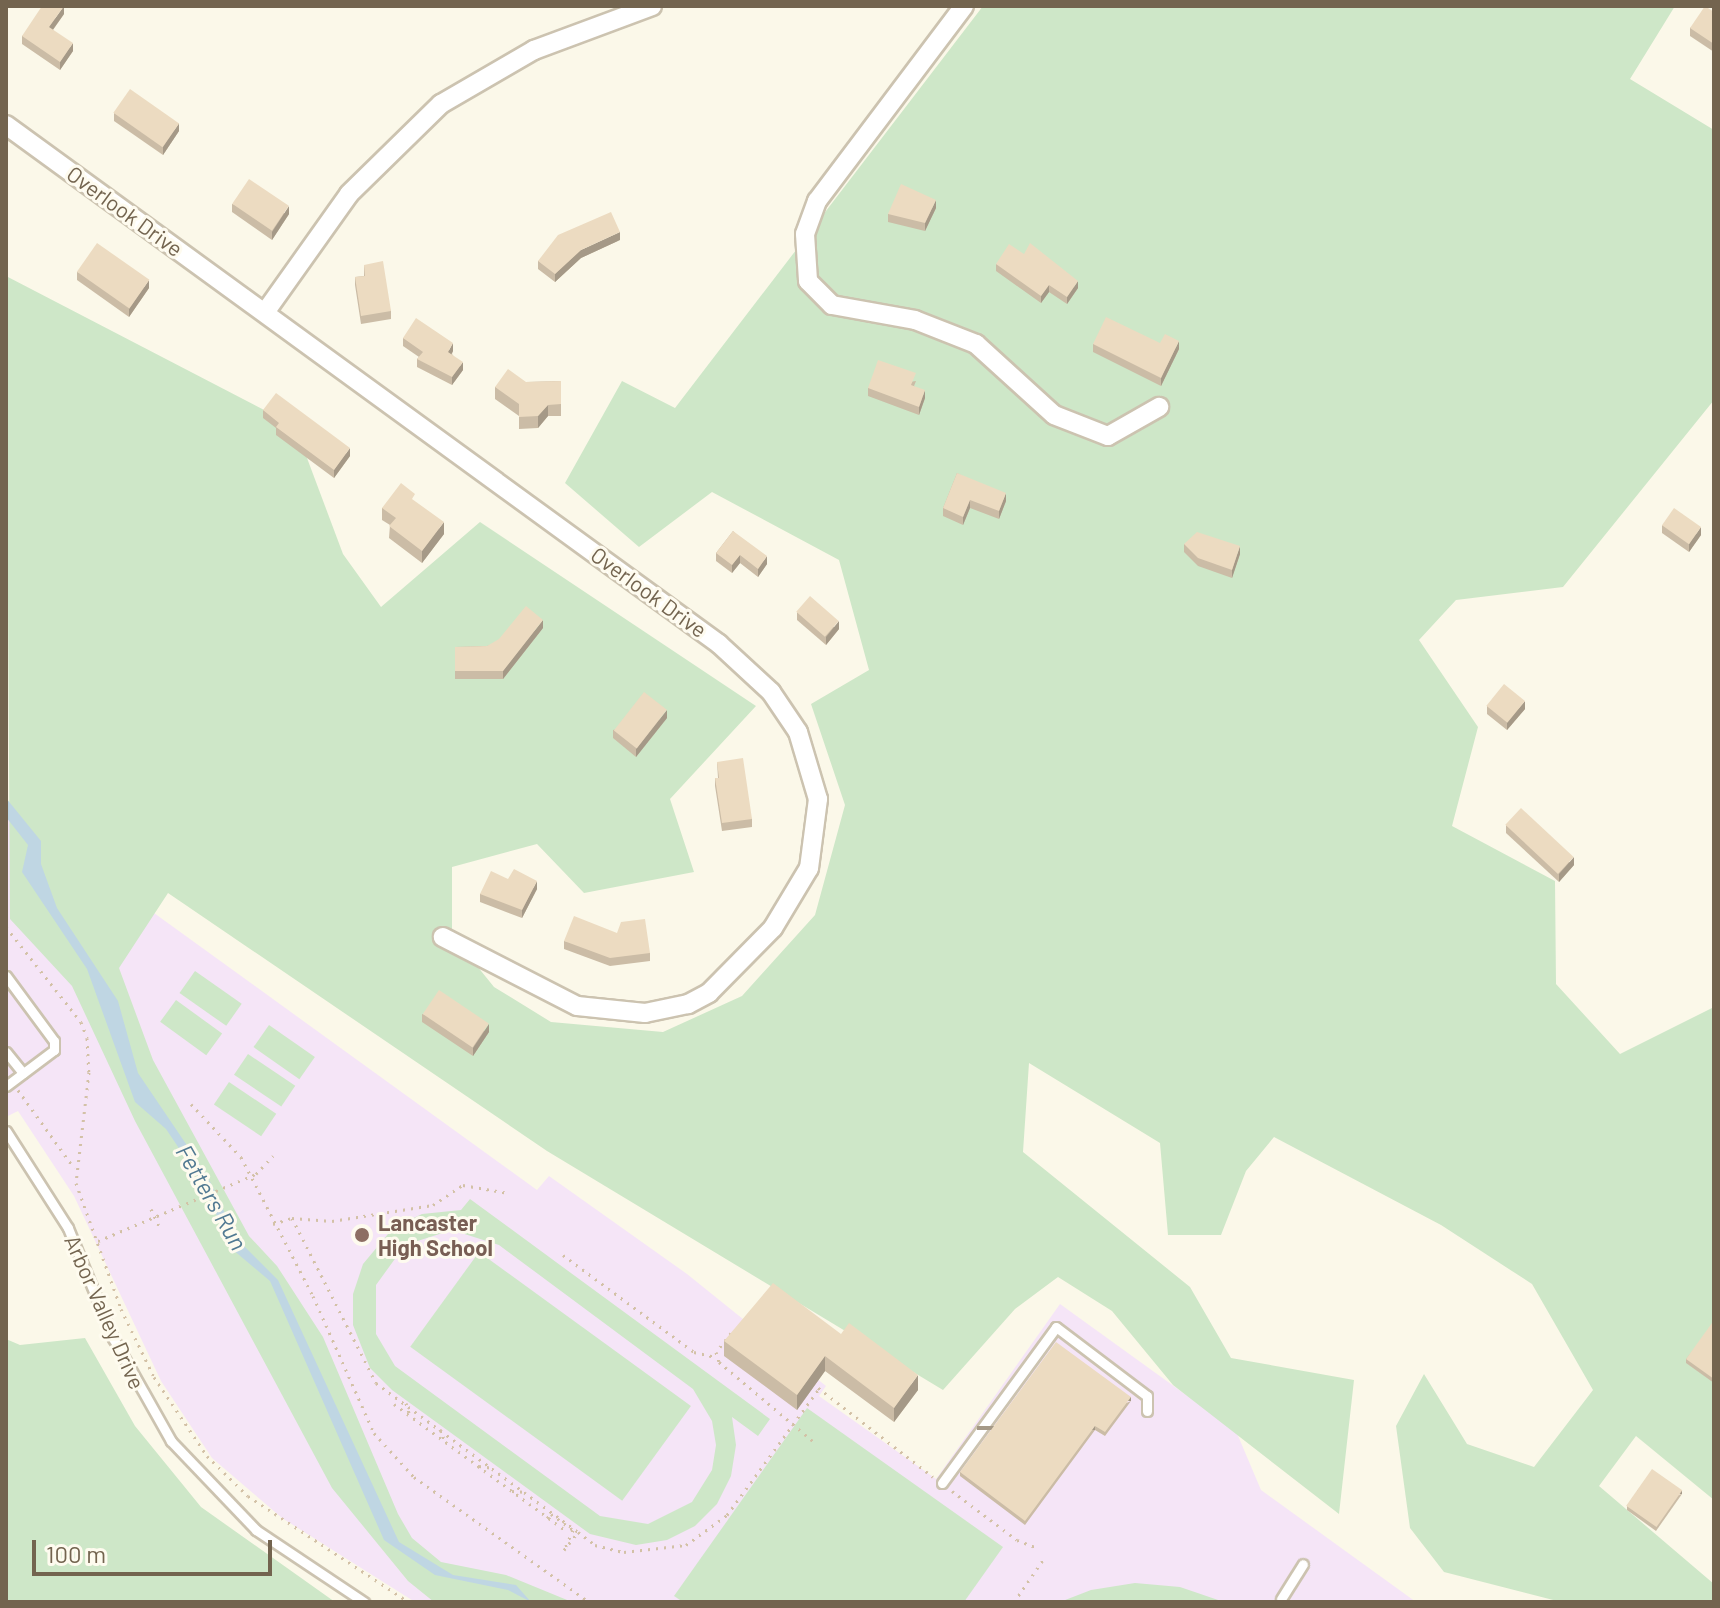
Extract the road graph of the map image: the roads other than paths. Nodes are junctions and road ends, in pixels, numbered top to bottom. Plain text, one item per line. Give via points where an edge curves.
1 (652, 6) edge
2 (964, 6) edge
3 (6, 125) edge
4 (266, 311) junction
5 (1159, 407) dead end
6 (443, 937) dead end
7 (6, 976) edge
8 (6, 1052) edge
9 (23, 1073) junction
10 (9, 1084) edge
11 (6, 1131) edge
12 (1147, 1411) dead end
13 (942, 1483) road end
14 (1303, 1564) dead end
15 (1281, 1599) dead end
16 (364, 1602) edge

1 - 4 street via 534,50 441,104 349,194
2 - 5 street via 817,201 805,234 808,281 832,305 915,320 976,344 1054,415 1108,436
3 - 4 street, Overlook Drive
4 - 6 street, Overlook Drive via 719,644 783,708 814,776 815,846 799,889 773,928 726,979 688,1004 645,1013 577,1006
7 - 9 lane via 54,1041 54,1050
8 - 9 lane
9 - 10 lane
11 - 16 lane, Arbor Valley Drive via 68,1228 113,1338 171,1441 256,1530
12 - 13 lane via 1147,1396 1056,1327
14 - 15 lane

